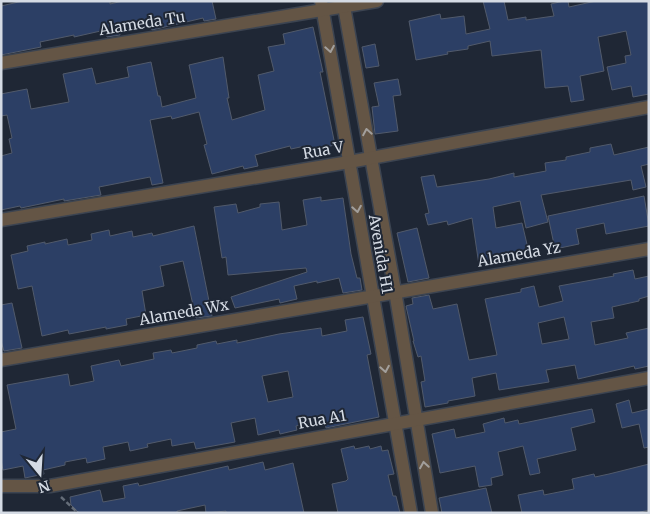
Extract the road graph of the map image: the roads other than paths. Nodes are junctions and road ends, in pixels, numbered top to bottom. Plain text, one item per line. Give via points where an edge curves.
1 (378, 1) edge
2 (344, 4) edge
3 (322, 5) edge
4 (1, 63) edge
5 (649, 108) edge
6 (372, 157) junction
7 (349, 162) junction
8 (1, 220) edge
9 (649, 249) edge
10 (395, 291) junction
11 (372, 295) junction
12 (1, 360) edge
13 (649, 378) edge
14 (417, 419) junction
15 (395, 423) junction
16 (1, 486) edge
17 (411, 513) edge
18 (432, 513) edge

1 - 2 street, Alameda Tu
2 - 3 street, Alameda Tu
6 -> 2 street, Avenida H1
3 - 4 street, Alameda Tu
3 -> 7 street, Avenida H1
5 - 6 street, Rua V
6 - 7 street, Rua V
6 - 10 street, Avenida H1
7 - 8 street, Rua V
7 -> 11 street, Avenida H1
9 - 10 street, Alameda Yz
10 - 11 street, Alameda Yz
10 - 14 street, Avenida H1
11 - 12 street, Alameda Wx
11 -> 15 street, Avenida H1
13 - 14 street, Rua A1
14 - 15 street, Rua A1
18 -> 14 street, Avenida H1
15 - 16 street, Rua A1 via 50,486
15 - 17 street, Avenida H1

